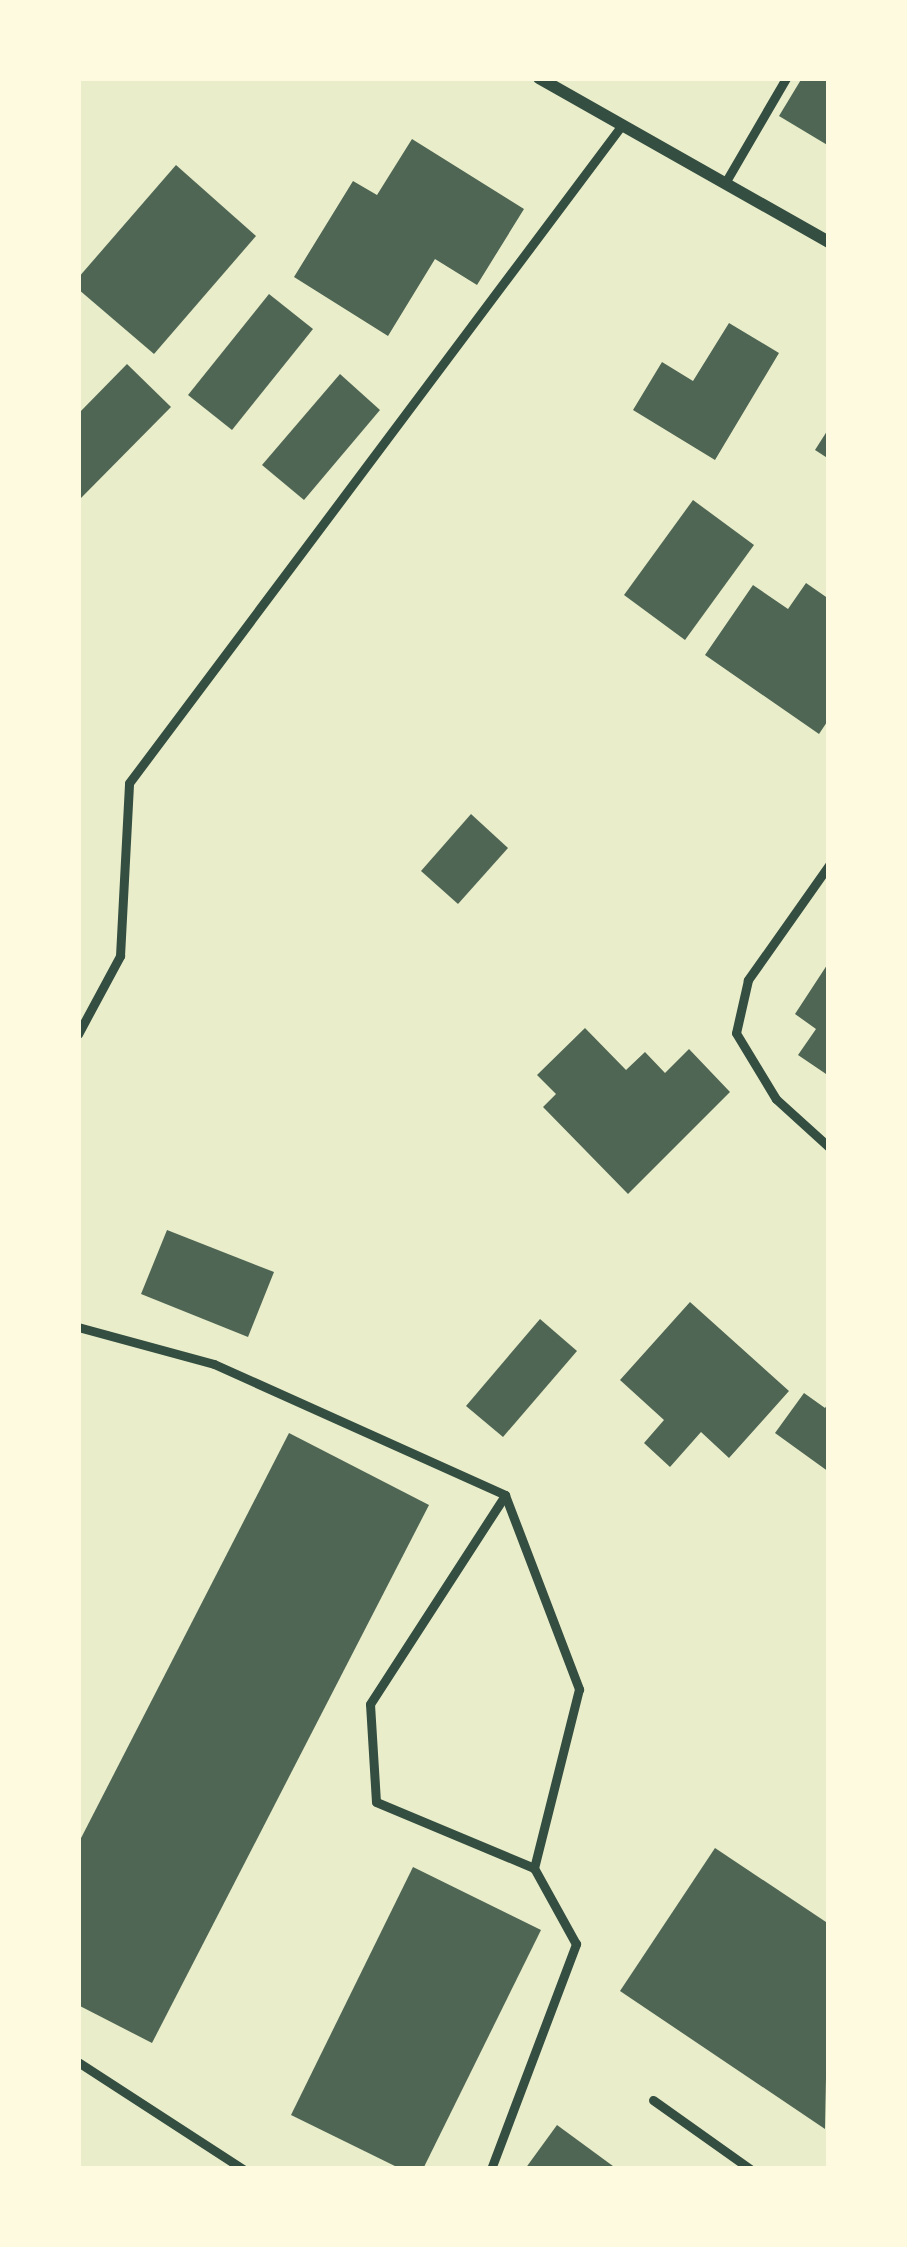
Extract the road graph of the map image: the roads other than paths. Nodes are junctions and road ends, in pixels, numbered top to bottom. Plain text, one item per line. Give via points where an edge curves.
1 (538, 78) edge
2 (786, 78) edge
3 (622, 125) junction
4 (724, 183) junction
5 (829, 242) edge
6 (829, 865) edge
7 (78, 1034) edge
8 (829, 1147) edge
9 (78, 1327) edge
10 (506, 1496) junction
11 (534, 1868) junction
12 (78, 2062) edge
13 (653, 2100) dead end
14 (243, 2169) edge
15 (490, 2169) edge
16 (750, 2169) edge

1 - 3 street
2 - 4 lane
3 - 4 street
3 - 7 lane via 129,783 120,956
4 - 5 street
6 - 8 lane via 748,980 736,1033 776,1099
9 - 10 lane via 214,1364
10 - 11 lane via 579,1689
10 - 11 lane via 370,1704 376,1802
11 - 15 lane via 576,1945
12 - 14 lane
13 - 16 lane

